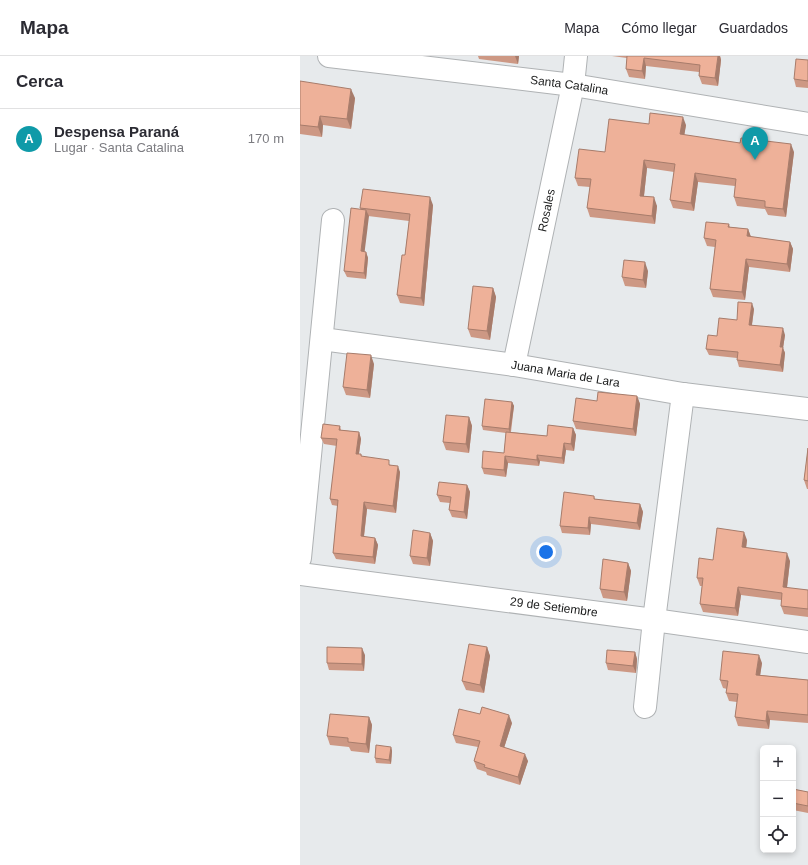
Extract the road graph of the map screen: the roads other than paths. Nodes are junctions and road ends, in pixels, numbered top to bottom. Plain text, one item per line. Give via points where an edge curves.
1 (329, 56) edge
2 (576, 56) edge
3 (573, 85) junction
4 (808, 124) edge
5 (333, 220) dead end
6 (322, 339) junction
7 (514, 365) junction
8 (683, 394) junction
9 (808, 409) edge
10 (300, 558) edge
11 (300, 574) edge
12 (654, 620) junction
13 (808, 642) edge
14 (645, 707) dead end

1 - 3 street, Santa Catalina
2 - 3 street, Rosales
3 - 4 street, Santa Catalina
3 - 7 street, Rosales
5 - 6 street
6 - 7 street, Juana Maria de Lara
6 - 10 street
7 - 8 street, Juana Maria de Lara
8 - 9 street, Juana Maria de Lara
8 - 12 street
11 - 12 street, 29 de Setiembre
12 - 13 street, 29 de Setiembre
12 - 14 street

